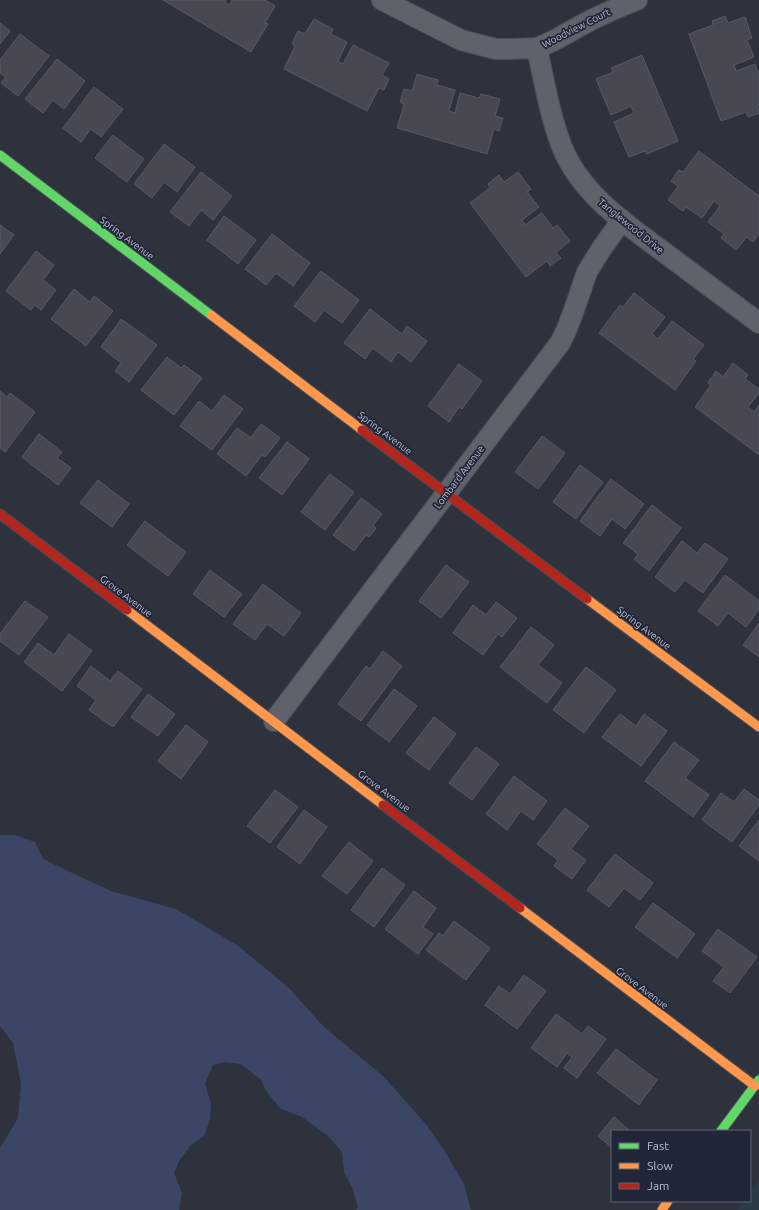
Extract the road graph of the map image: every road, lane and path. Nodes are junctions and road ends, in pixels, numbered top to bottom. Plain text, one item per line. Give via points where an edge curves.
1 (382, 0) edge
2 (637, 0) edge
3 (537, 48) junction
4 (0, 155) edge
5 (622, 220) junction
6 (759, 323) edge
7 (446, 494) junction
8 (0, 514) edge
9 (274, 721) junction
10 (759, 727) edge
11 (757, 1083) edge
12 (722, 1130) edge

1 - 3 street via 461,40 496,49
2 - 3 street, Woodview Court
3 - 5 street, Tanglewood Drive via 551,113 562,148 586,186
4 - 7 street, Spring Avenue
5 - 6 street, Tanglewood Drive
5 - 7 street, Lombard Avenue via 587,272 560,343
7 - 9 street, Lombard Avenue
7 - 10 street, Spring Avenue
8 - 9 street, Grove Avenue
9 - 11 street, Grove Avenue
11 - 12 street

